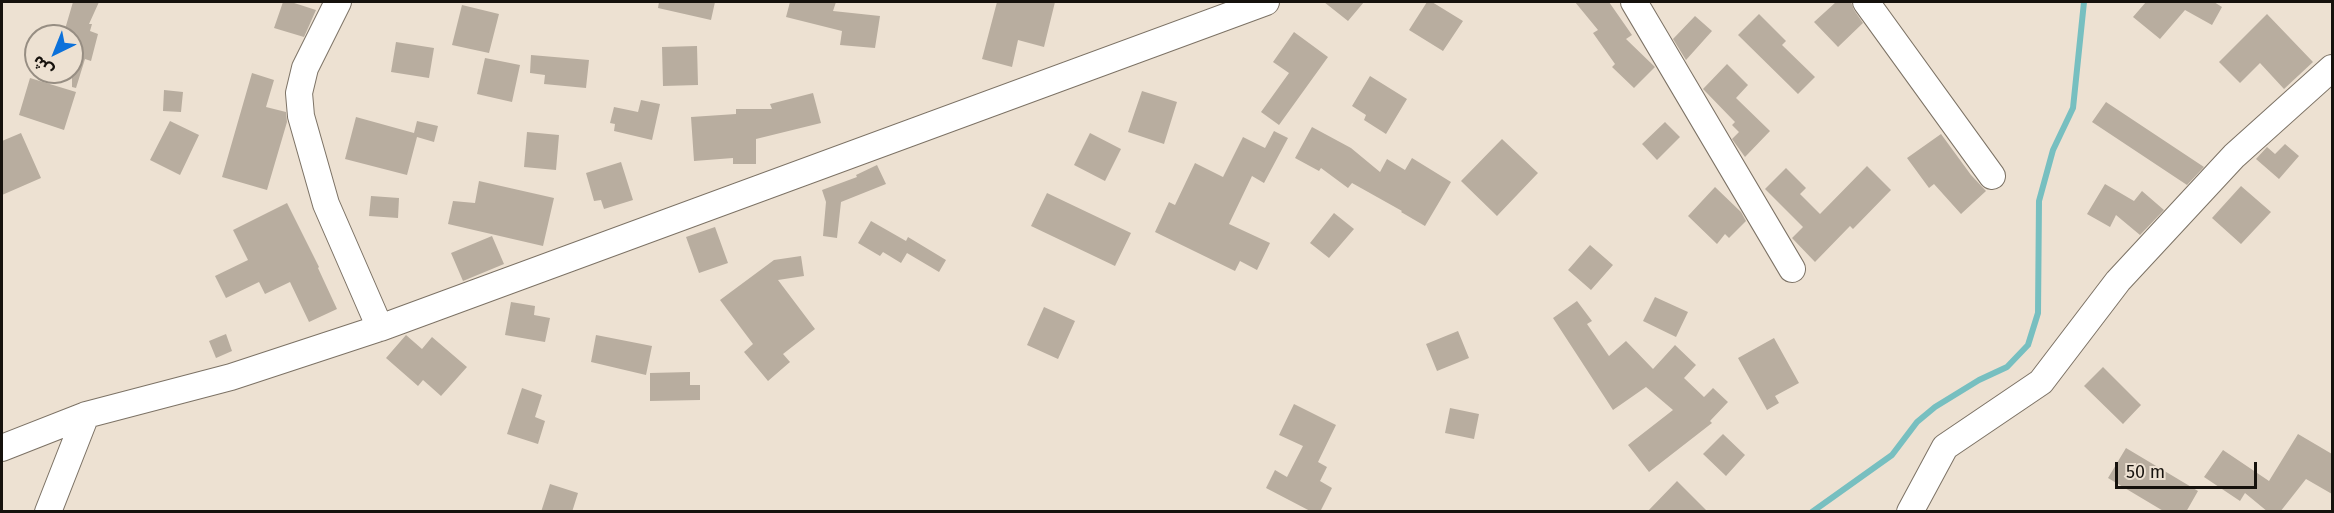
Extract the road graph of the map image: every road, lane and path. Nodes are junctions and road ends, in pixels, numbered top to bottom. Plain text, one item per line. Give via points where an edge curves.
1 (338, 2) edge
2 (1266, 2) edge
3 (1634, 2) edge
4 (1866, 2) edge
5 (2332, 68) edge
6 (1992, 176) dead end
7 (1792, 269) dead end
8 (380, 328) junction
9 (86, 415) junction
10 (2, 448) edge
11 (48, 512) edge
12 (1910, 512) edge

1 - 8 street via 305,68 299,93 301,116 326,204
2 - 8 street
3 - 7 street
4 - 6 street
5 - 12 street via 2234,156 2118,281 2041,382 1945,447
8 - 9 street via 231,377
9 - 10 street
9 - 11 street

